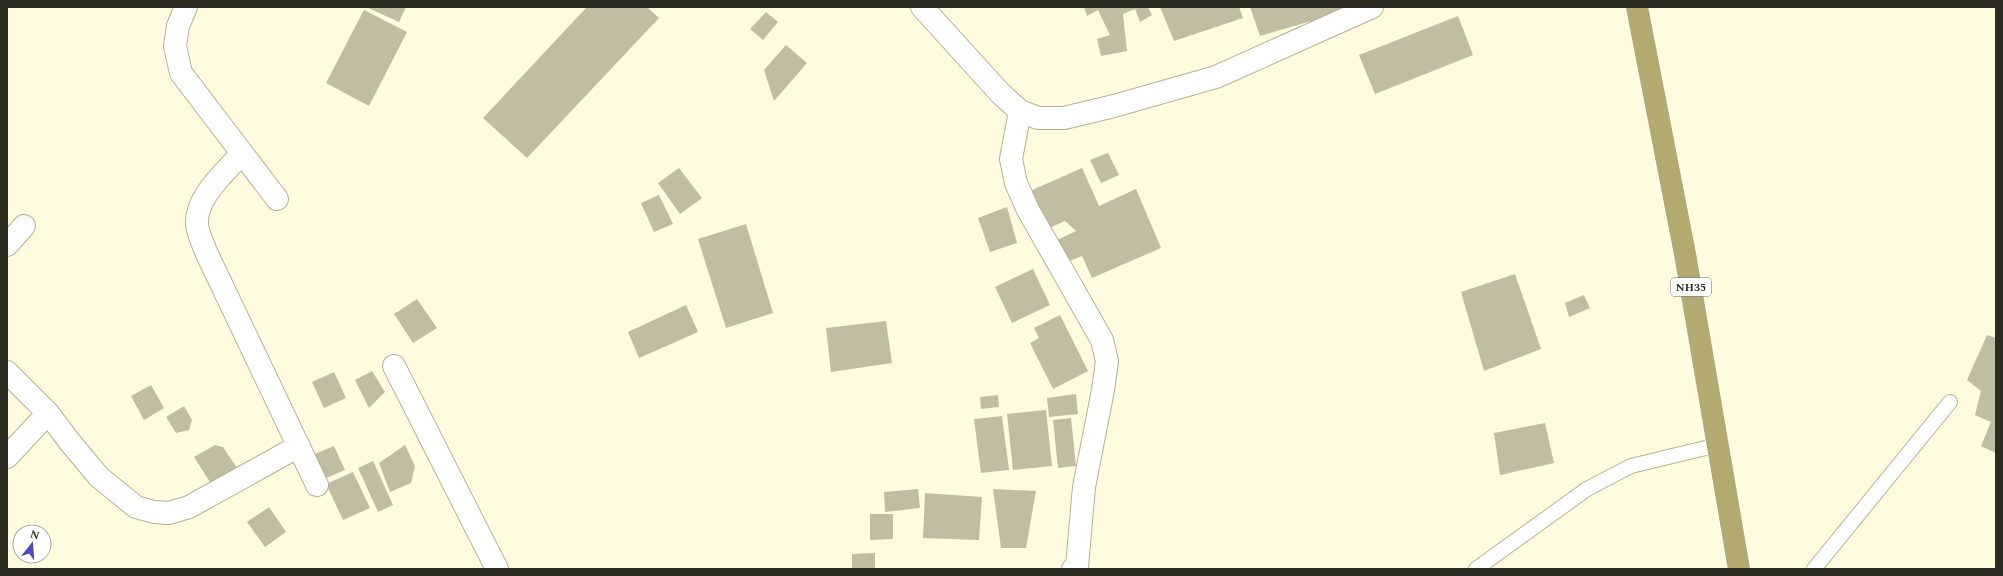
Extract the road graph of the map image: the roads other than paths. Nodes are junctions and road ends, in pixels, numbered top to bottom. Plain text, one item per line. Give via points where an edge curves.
1 (186, 7) edge
2 (922, 7) edge
3 (1372, 7) edge
4 (1637, 7) edge
5 (1020, 111) junction
6 (242, 153) junction
7 (277, 199) dead end
8 (24, 226) dead end
9 (7, 246) edge
10 (394, 366) dead end
11 (7, 372) edge
12 (1950, 402) dead end
13 (48, 413) junction
14 (1718, 445) junction
15 (298, 446) junction
16 (7, 457) edge
17 (317, 485) dead end
18 (497, 569) edge
19 (1073, 569) edge
20 (1476, 569) edge
21 (1739, 569) edge
22 (1814, 569) edge

1 - 6 street via 178,26 175,46 181,73
2 - 5 street via 1001,94
3 - 5 street via 1216,77 1064,118 1038,118
4 - 14 highway, NH35 via 1685,254
5 - 19 street via 1011,159 1016,184 1102,340 1107,361 1084,487 1077,566
6 - 7 street
6 - 15 street via 204,198 198,212 197,226 207,254
8 - 9 street
10 - 18 street
11 - 13 street
12 - 22 lane
13 - 15 street via 99,477 136,507 154,512 170,513 189,507
13 - 16 street
14 - 20 lane via 1631,466 1587,489
14 - 21 highway, NH35
15 - 17 street

